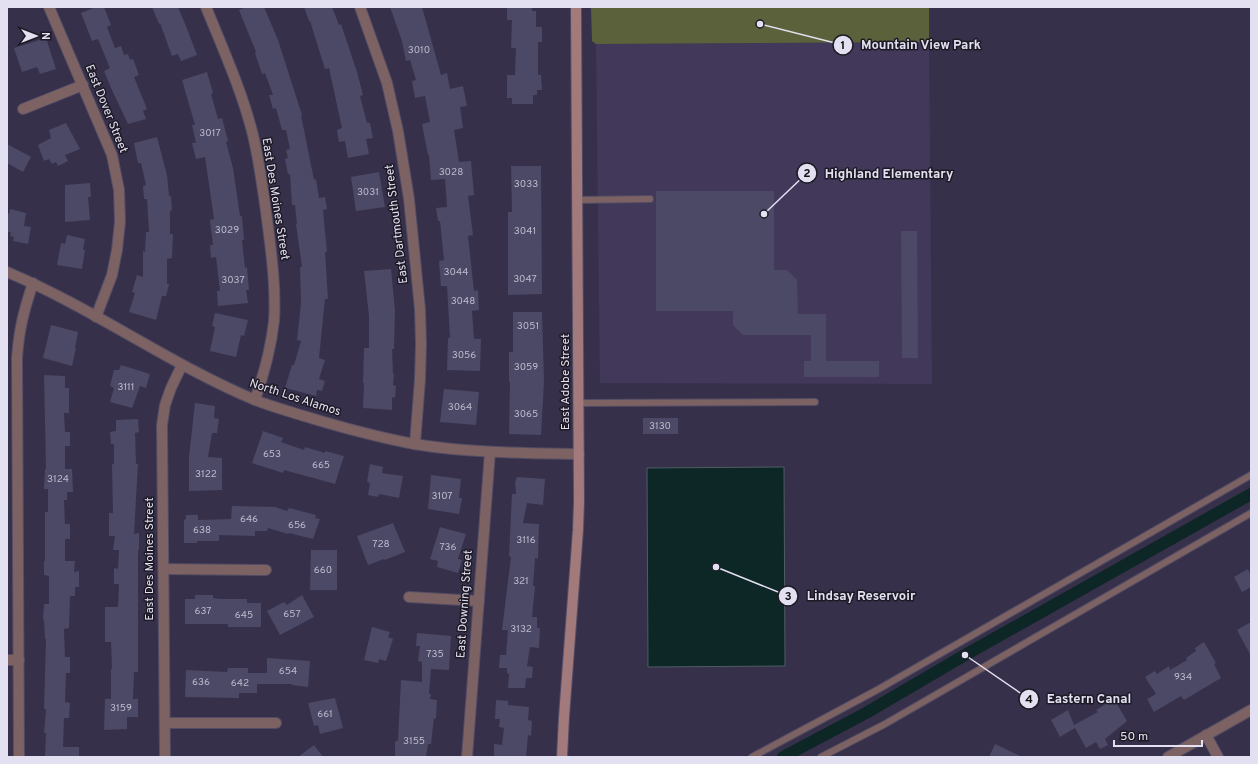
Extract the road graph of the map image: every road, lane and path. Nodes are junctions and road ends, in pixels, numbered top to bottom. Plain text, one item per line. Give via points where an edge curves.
1 (49, 7) edge
2 (206, 7) edge
3 (360, 7) edge
4 (576, 7) edge
5 (82, 85) junction
6 (23, 109) dead end
7 (650, 199) dead end
8 (577, 200) junction
9 (7, 272) edge
10 (33, 283) junction
11 (96, 317) junction
12 (182, 365) junction
13 (255, 400) junction
14 (815, 402) dead end
15 (579, 403) junction
16 (415, 444) junction
17 (490, 452) junction
18 (579, 454) junction
19 (1251, 475) edge
20 (1251, 513) edge
21 (164, 569) junction
22 (266, 570) dead end
23 (409, 597) dead end
24 (479, 600) junction
25 (7, 660) edge
26 (19, 660) junction
27 (1251, 710) edge
28 (164, 723) junction
29 (276, 723) dead end
30 (1206, 735) junction
31 (19, 757) edge
32 (165, 757) edge
33 (467, 757) edge
34 (562, 757) edge
35 (752, 757) edge
36 (821, 757) edge
37 (1168, 757) edge
38 (1218, 757) edge

1 - 5 street, East Dover Street
2 - 13 street, East Des Moines Street via 239,90 253,134 270,245 274,322 267,364
3 - 16 street, East Dartmouth Street via 387,83 409,199 420,316 420,378
4 - 8 street, East Adobe Street
5 - 6 street
5 - 11 street, East Dover Street via 112,154 120,206 117,250 112,275
7 - 8 lane
8 - 15 street, East Adobe Street
9 - 10 street, North Los Alamos
10 - 11 street, North Los Alamos
10 - 26 street via 23,312 17,358
11 - 12 street, North Los Alamos
12 - 13 street, North Los Alamos
12 - 21 street, East Des Moines Street via 165,405 162,425
13 - 16 street, North Los Alamos via 368,434
14 - 15 lane
15 - 18 street, East Adobe Street
16 - 17 street, North Los Alamos
17 - 18 street, North Los Alamos
17 - 24 street, East Downing Street
18 - 34 street, East Adobe Street via 578,530
19 - 35 lane via 877,690
20 - 36 lane via 884,724
21 - 22 street
21 - 28 street, East Des Moines Street
23 - 24 street
24 - 33 street, East Downing Street
25 - 26 street
26 - 31 street
27 - 30 street
28 - 29 street
28 - 32 street, East Des Moines Street
30 - 37 street
30 - 38 street

